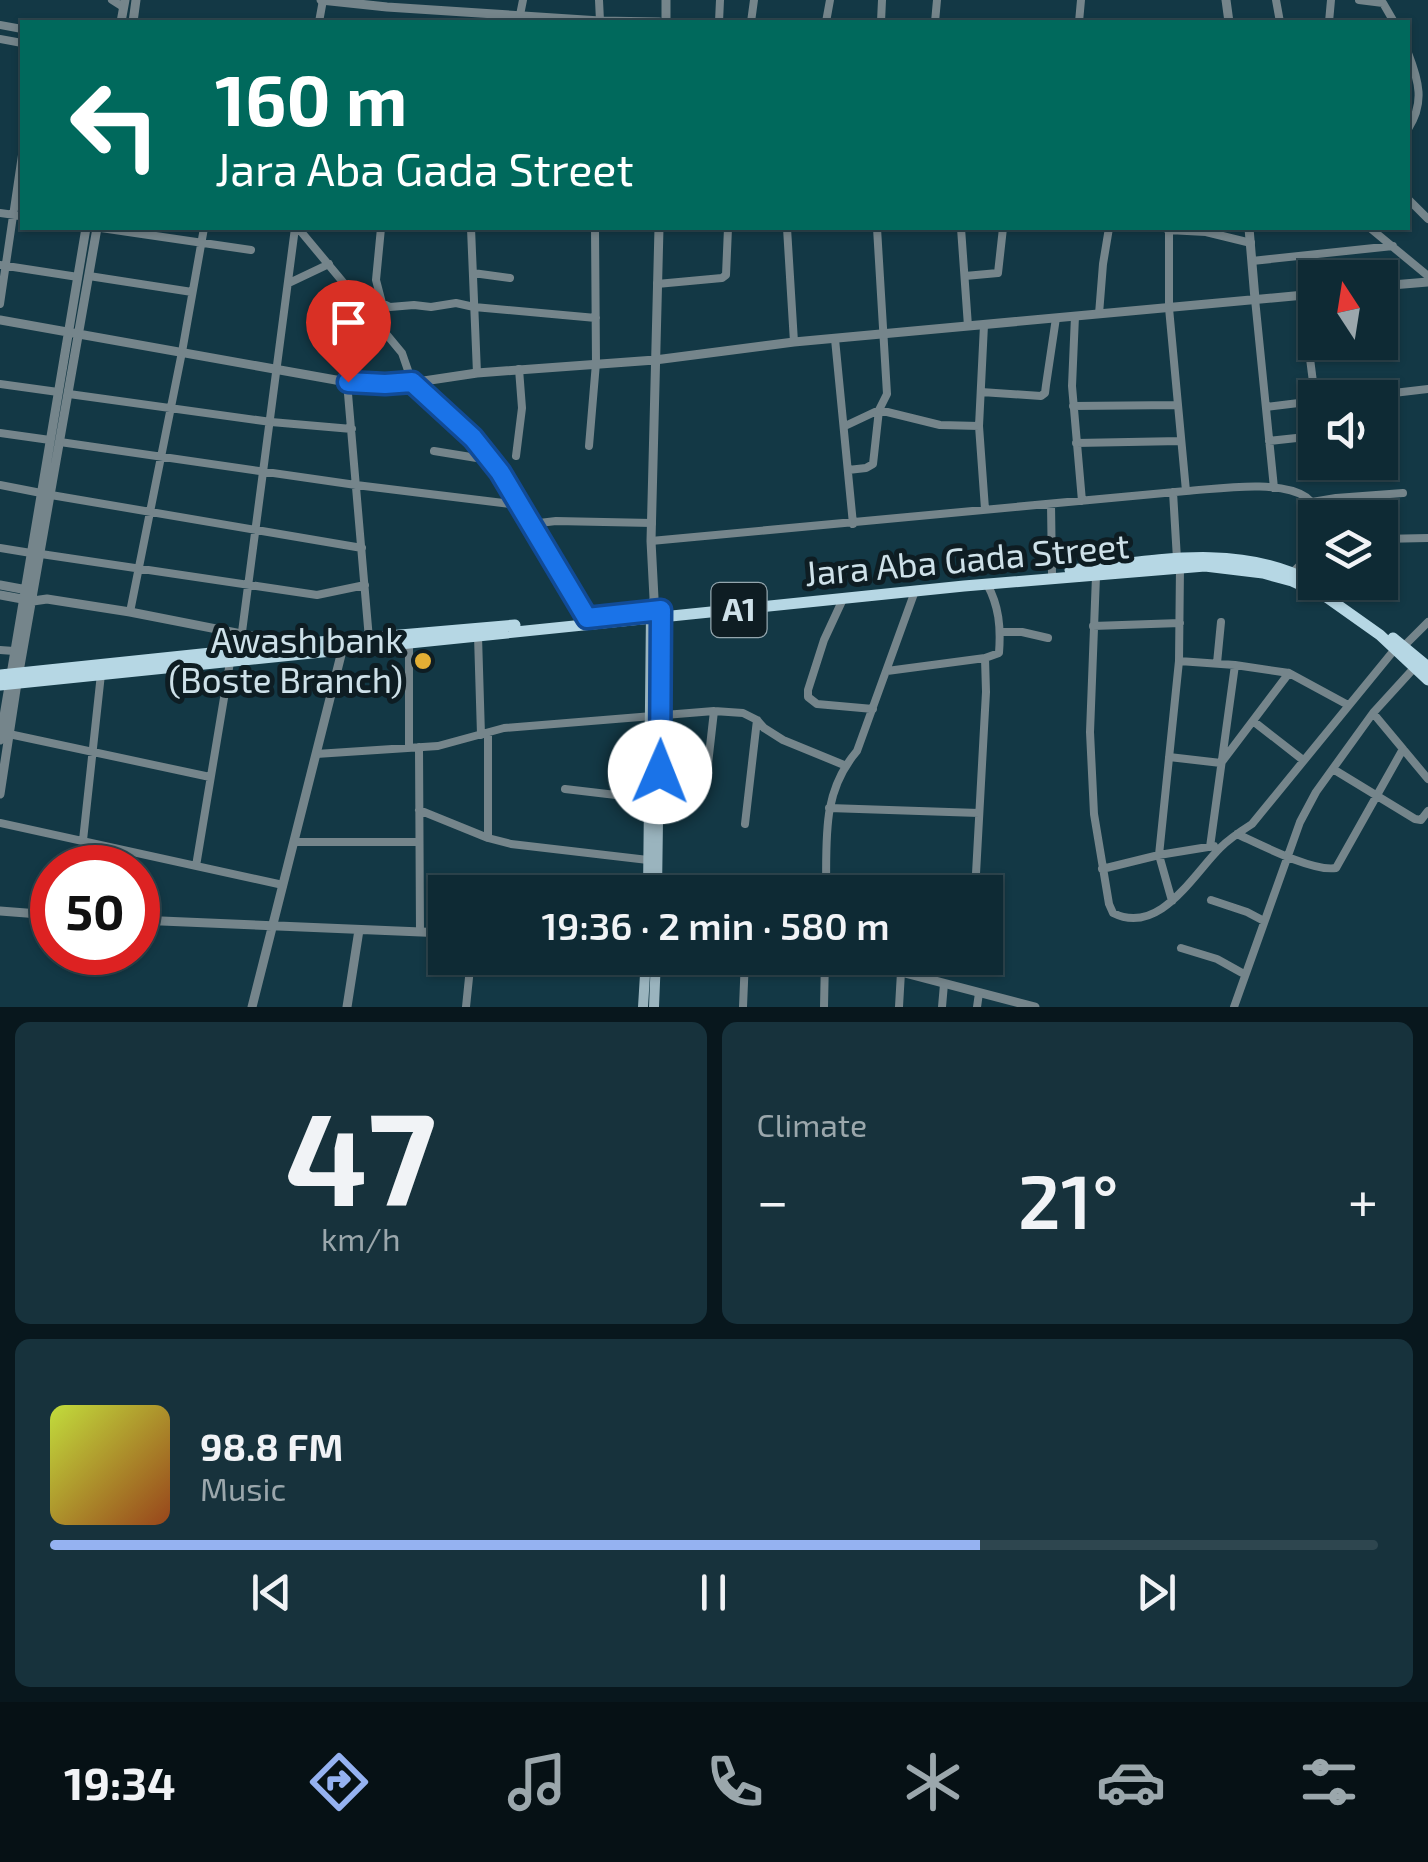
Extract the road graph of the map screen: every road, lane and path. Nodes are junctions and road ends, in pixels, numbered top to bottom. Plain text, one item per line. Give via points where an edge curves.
1 (112, 0) edge
2 (322, 0) edge
3 (523, 0) edge
4 (1359, 0) edge
5 (124, 3) edge
6 (388, 4) edge
7 (520, 16) junction
8 (470, 17) edge
9 (584, 20) edge
10 (1393, 20) edge
11 (1410, 60) edge
12 (1410, 84) edge
13 (1418, 86) junction
14 (1410, 126) edge
15 (20, 185) edge
16 (1410, 201) edge
17 (0, 213) edge
18 (18, 215) edge
19 (1428, 219) edge
20 (86, 230) edge
21 (99, 230) edge
22 (114, 230) edge
23 (204, 230) edge
24 (297, 230) edge
25 (299, 230) edge
26 (381, 230) edge
27 (471, 230) edge
28 (595, 230) edge
29 (659, 230) edge
30 (728, 230) edge
31 (787, 230) edge
32 (877, 230) edge
33 (961, 230) edge
34 (1003, 230) edge
35 (1110, 230) edge
36 (1168, 230) edge
37 (1181, 230) edge
38 (1250, 230) edge
39 (1372, 230) edge
40 (201, 242) junction
41 (1250, 243) junction
42 (1392, 246) junction
43 (252, 250) dead end
44 (1252, 261) junction
45 (328, 264) junction
46 (3, 265) edge
47 (473, 273) junction
48 (89, 276) junction
49 (964, 276) junction
50 (78, 277) junction
51 (510, 278) dead end
52 (1428, 279) edge
53 (289, 283) junction
54 (1398, 283) edge
55 (657, 284) junction
56 (192, 292) junction
57 (1298, 295) edge
58 (1255, 300) junction
59 (0, 304) edge
60 (474, 307) junction
61 (1168, 308) junction
62 (1099, 314) junction
63 (1076, 316) junction
64 (596, 318) junction
65 (1056, 318) junction
66 (0, 320) edge
67 (984, 325) junction
68 (968, 326) junction
69 (74, 333) junction
70 (884, 334) junction
71 (834, 339) junction
72 (794, 342) junction
73 (182, 352) junction
74 (655, 360) junction
75 (596, 363) junction
76 (278, 369) junction
77 (519, 369) junction
78 (476, 373) junction
79 (348, 382) junction
80 (415, 382) junction
81 (0, 384) edge
82 (1428, 389) edge
83 (981, 392) junction
84 (63, 393) junction
85 (1398, 393) edge
86 (1298, 402) edge
87 (1178, 405) junction
88 (1073, 406) junction
89 (1266, 407) junction
90 (170, 408) junction
91 (880, 410) junction
92 (270, 422) junction
93 (845, 426) junction
94 (979, 426) junction
95 (352, 429) junction
96 (0, 433) edge
97 (1298, 438) edge
98 (55, 441) junction
99 (1181, 441) junction
100 (1269, 441) junction
101 (1076, 443) junction
102 (589, 446) dead end
103 (434, 451) dead end
104 (160, 456) junction
105 (516, 456) dead end
106 (490, 460) junction
107 (848, 470) junction
108 (264, 472) junction
109 (356, 485) junction
110 (0, 486) edge
111 (1274, 488) junction
112 (1186, 490) junction
113 (1173, 492) junction
114 (1404, 493) dead end
115 (46, 494) junction
116 (1309, 500) edge
117 (1324, 500) edge
118 (1082, 501) junction
119 (1051, 504) junction
120 (520, 505) junction
121 (986, 509) junction
122 (150, 512) junction
123 (652, 523) junction
124 (531, 524) junction
125 (853, 524) junction
126 (256, 529) junction
127 (1428, 538) edge
128 (1398, 539) edge
129 (652, 542) junction
130 (0, 548) edge
131 (362, 548) junction
132 (36, 554) junction
133 (1178, 563) junction
134 (139, 567) junction
135 (1298, 567) edge
136 (1052, 572) junction
137 (1293, 572) junction
138 (1096, 576) junction
139 (986, 584) junction
140 (0, 585) edge
141 (248, 586) junction
142 (365, 586) junction
143 (916, 591) junction
144 (0, 595) edge
145 (29, 596) junction
146 (843, 598) junction
147 (655, 611) junction
148 (130, 612) junction
149 (587, 618) junction
150 (1221, 622) dead end
151 (1428, 622) edge
152 (1180, 623) junction
153 (1094, 626) junction
154 (242, 632) junction
155 (1000, 632) junction
156 (478, 636) junction
157 (1048, 638) dead end
158 (369, 639) junction
159 (296, 644) junction
160 (409, 644) junction
161 (1400, 648) junction
162 (0, 650) edge
163 (342, 650) junction
164 (14, 651) junction
165 (984, 658) junction
166 (1178, 661) junction
167 (230, 662) junction
168 (1217, 663) junction
169 (1235, 665) junction
170 (1422, 667) edge
171 (887, 671) junction
172 (1290, 673) junction
173 (101, 674) junction
174 (9, 679) edge
175 (1428, 680) edge
176 (1348, 705) junction
177 (872, 709) junction
178 (714, 712) junction
179 (1373, 713) junction
180 (655, 717) junction
181 (757, 720) junction
182 (1252, 721) junction
183 (484, 734) junction
184 (5, 737) edge
185 (414, 748) junction
186 (1402, 749) junction
187 (92, 750) junction
188 (316, 754) junction
189 (1169, 758) junction
190 (1303, 760) junction
191 (1221, 762) junction
192 (708, 764) dead end
193 (844, 766) junction
194 (1334, 769) junction
195 (210, 777) junction
196 (1428, 779) edge
197 (565, 789) dead end
198 (0, 794) edge
199 (1376, 794) junction
200 (654, 800) junction
201 (829, 808) junction
202 (419, 810) junction
203 (1428, 810) edge
204 (980, 813) junction
205 (0, 822) edge
206 (746, 824) dead end
207 (1237, 834) junction
208 (488, 838) junction
209 (82, 841) junction
210 (294, 842) junction
211 (419, 842) junction
212 (1223, 844) junction
213 (82, 845) edge
214 (1210, 847) junction
215 (1159, 854) junction
216 (1288, 857) junction
217 (648, 860) junction
218 (196, 866) junction
219 (1102, 869) junction
220 (648, 875) edge
221 (656, 875) edge
222 (826, 875) edge
223 (977, 875) edge
224 (283, 885) junction
225 (1211, 900) dead end
226 (1172, 901) junction
227 (0, 912) edge
228 (30, 914) edge
229 (160, 921) edge
230 (1264, 921) junction
231 (273, 927) junction
232 (359, 930) junction
233 (420, 932) junction
234 (428, 933) edge
235 (1181, 948) dead end
236 (1244, 974) junction
237 (470, 975) edge
238 (645, 975) edge
239 (655, 975) edge
240 (744, 975) edge
241 (825, 975) edge
242 (901, 975) edge
243 (912, 975) edge
244 (944, 984) junction
245 (979, 993) junction
246 (252, 1007) edge
247 (347, 1007) edge
248 (468, 1007) edge
249 (642, 1007) edge
250 (654, 1007) edge
251 (743, 1007) edge
252 (824, 1007) edge
253 (899, 1007) edge
254 (942, 1007) edge
255 (977, 1007) edge
256 (1035, 1007) edge
257 (1234, 1007) edge

1 - 5 street
2 - 6 street
3 - 7 street
4 - 10 street via 1383,4
6 - 8 street
7 - 8 street
7 - 9 street
11 - 13 street
12 - 13 street
13 - 14 street
15 - 18 street
16 - 19 street
17 - 18 street
18 - 46 street
20 - 50 street
21 - 48 street
22 - 40 street
23 - 40 street
24 - 53 street
25 - 45 street
26 - 60 street via 376,280 382,303
27 - 47 street
28 - 64 street
29 - 55 street
30 - 55 street via 726,275
31 - 72 street
32 - 70 street
33 - 49 street
34 - 49 street via 998,273
35 - 62 street
36 - 61 street
37 - 41 street
38 - 41 street
39 - 42 street
40 - 43 street
40 - 56 street
41 - 44 street
42 - 44 street
42 - 52 street
44 - 58 street
45 - 53 street
45 - 80 street via 402,353
46 - 50 street
46 - 59 street
47 - 51 street
47 - 60 street
48 - 56 street
48 - 69 street
49 - 68 street
50 - 69 street
52 - 54 street
53 - 76 street
55 - 74 street
56 - 73 street
57 - 58 street
58 - 61 street
58 - 89 street
60 - 64 street
60 - 78 street
61 - 62 street
61 - 87 street
62 - 63 street
63 - 65 street
63 - 88 street
64 - 75 street
65 - 67 street
65 - 83 street via 1045,393
66 - 69 street
67 - 68 street
67 - 83 street
68 - 70 street
69 - 73 street
69 - 84 street
70 - 71 street
70 - 91 street via 887,394
71 - 72 street
71 - 93 street
72 - 74 street
73 - 76 street
73 - 90 street
74 - 75 street
74 - 123 street
75 - 77 street
75 - 102 street
76 - 79 street
76 - 92 street
77 - 78 street
77 - 105 street
78 - 80 street
79 - 80 street
79 - 95 street
80 - 106 street
81 - 84 street
82 - 85 street
83 - 94 street
84 - 90 street
84 - 98 street
86 - 89 street
87 - 88 street
87 - 99 street
88 - 101 street
89 - 100 street
90 - 92 street
90 - 104 street
91 - 93 street
91 - 94 street via 940,425
91 - 107 street via 873,464
92 - 95 street
92 - 108 street
93 - 107 street
94 - 121 street
95 - 109 street
96 - 98 street
97 - 100 street
98 - 104 street
98 - 115 street
99 - 101 street
99 - 112 street
100 - 111 street
101 - 118 street
103 - 106 street
104 - 108 street
104 - 122 street
106 - 120 street
107 - 125 street
108 - 109 street
108 - 126 street
109 - 120 street
109 - 131 street
110 - 115 street
111 - 112 street
111 - 116 street
112 - 113 street
113 - 118 street
113 - 133 street
114 - 117 street
115 - 122 street
115 - 132 street
118 - 119 street
119 - 121 street
119 - 136 street
120 - 124 street
121 - 125 street
122 - 126 street
122 - 134 street
123 - 124 street
123 - 129 street
124 - 149 street
125 - 129 street
126 - 131 street
126 - 141 street
127 - 128 street
129 - 147 street
130 - 132 street
131 - 142 street
132 - 134 street
132 - 145 street
133 - 136 main road, Jara Aba Gada Street / A1
133 - 137 main road, Jara Aba Gada Street / A1 via 1229,558
133 - 138 main road, Jara Aba Gada Street / A1
133 - 152 street
133 - 161 main road, Jara Aba Gada Street / A1 via 1292,580
134 - 141 street
134 - 148 street
135 - 137 street
136 - 147 main road, Jara Aba Gada Street / A1
137 - 161 main road, Jara Aba Gada Street / A1 via 1334,593
138 - 139 main road, Jara Aba Gada Street / A1
138 - 153 street
139 - 143 main road, Jara Aba Gada Street / A1
139 - 155 street
140 - 145 street
141 - 142 street via 317,595
141 - 154 street
142 - 158 street
143 - 146 main road, Jara Aba Gada Street / A1
143 - 171 street
144 - 145 street
145 - 148 street
145 - 164 street
145 - 174 street
146 - 147 main road, Jara Aba Gada Street / A1
146 - 177 street via 808,697 817,704
147 - 149 main road, Jara Aba Gada Street / A1
147 - 156 main road, Jara Aba Gada Street / A1
147 - 180 main road
148 - 154 street
149 - 158 main road, Jara Aba Gada Street / A1
150 - 168 street
151 - 161 street
152 - 153 street
152 - 166 street
153 - 219 street via 1090,732
154 - 159 street
155 - 157 street
155 - 165 street via 999,653
156 - 160 main road, Jara Aba Gada Street / A1
156 - 183 street
158 - 159 main road, Jara Aba Gada Street / A1
159 - 174 main road, Jara Aba Gada Street / A1
160 - 163 main road, Jara Aba Gada Street / A1
160 - 185 street
161 - 170 main road, Jara Aba Gada Street / A1
161 - 176 street
162 - 164 street
163 - 167 main road, Jara Aba Gada Street / A1
163 - 188 street
164 - 174 street
165 - 171 street
165 - 204 street
166 - 168 street
166 - 189 street
167 - 173 main road, Jara Aba Gada Street / A1
167 - 195 street
168 - 169 street
169 - 172 street
169 - 191 street
170 - 175 main road, Jara Aba Gada Street / A1
170 - 179 street
171 - 177 street
172 - 176 street
172 - 182 street
173 - 174 main road, Jara Aba Gada Street / A1
173 - 187 street
174 - 184 street
176 - 190 street
177 - 193 street
178 - 180 street
178 - 181 street
178 - 192 street
179 - 186 street
179 - 194 street
180 - 183 street
180 - 200 main road
181 - 193 street via 784,740
181 - 206 street
182 - 190 street
182 - 191 street
183 - 185 street
183 - 208 street
184 - 187 street
184 - 198 street
185 - 188 street
185 - 202 street
186 - 196 street
186 - 199 street
187 - 195 street
187 - 209 street
188 - 210 street
189 - 191 street
189 - 215 street
190 - 207 street
191 - 214 street
193 - 201 street
194 - 199 street
194 - 216 street via 1300,822
195 - 218 street
197 - 200 street
199 - 203 street via 1415,819
199 - 216 street via 1336,868
200 - 217 main road
200 - 221 main road
201 - 204 street
201 - 222 street
202 - 208 street
202 - 211 street
204 - 223 street
205 - 209 street
207 - 212 street
207 - 216 street
208 - 217 street
209 - 213 street
209 - 218 street
210 - 211 street
210 - 224 street
211 - 233 street
212 - 214 street
212 - 226 street
214 - 215 street
215 - 219 street
215 - 226 street
216 - 230 street
217 - 220 main road
218 - 224 street
219 - 226 street via 1118,917 1155,915
224 - 231 street
225 - 230 street
227 - 228 street
229 - 231 street
230 - 236 street
231 - 232 street
231 - 246 street
232 - 233 street
232 - 247 street
233 - 234 street
235 - 236 street
236 - 257 street
237 - 248 street
238 - 249 main road
239 - 250 main road
240 - 251 street
241 - 252 street
242 - 253 street
243 - 244 street
244 - 245 street
244 - 254 street
245 - 255 street
245 - 256 street

